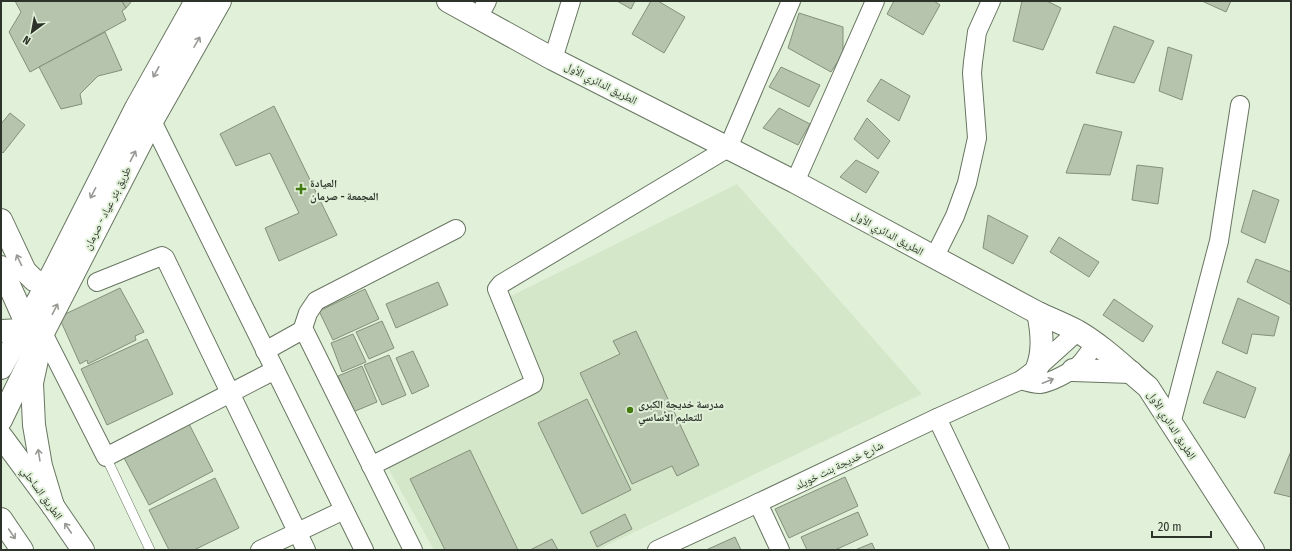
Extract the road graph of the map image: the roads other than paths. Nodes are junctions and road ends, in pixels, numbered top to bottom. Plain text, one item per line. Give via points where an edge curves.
1 (196, 1) edge
2 (220, 1) edge
3 (448, 1) edge
4 (571, 1) edge
5 (791, 1) edge
6 (875, 1) edge
7 (991, 1) edge
8 (482, 10) edge
9 (553, 59) junction
10 (1240, 105) dead end
11 (144, 114) junction
12 (728, 148) junction
13 (795, 182) junction
14 (1, 220) edge
15 (456, 229) dead end
16 (934, 258) junction
17 (1, 267) edge
18 (97, 282) dead end
19 (47, 284) junction
20 (1038, 313) junction
21 (23, 329) edge
22 (302, 331) junction
23 (1078, 331) junction
24 (1096, 344) junction
25 (265, 351) junction
26 (1, 368) edge
27 (275, 370) junction
28 (1073, 370) junction
29 (1131, 372) junction
30 (1029, 374) junction
31 (230, 393) junction
32 (937, 418) junction
33 (1, 420) edge
34 (1171, 424) junction
35 (1, 436) edge
36 (106, 457) junction
37 (371, 466) junction
38 (758, 503) junction
39 (53, 506) junction
40 (344, 510) junction
41 (1, 519) edge
42 (298, 533) junction
43 (22, 550) edge
44 (83, 550) edge
45 (150, 550) edge
46 (260, 550) edge
47 (306, 550) edge
48 (364, 550) edge
49 (413, 550) edge
50 (657, 550) edge
51 (780, 550) edge
52 (998, 550) edge
53 (1253, 550) edge

1 -> 11 main road, طريق بئر عياد - صرمان
11 -> 2 main road, طريق بئر عياد - صرمان
3 - 8 main road, الطريق الدائري الأول
4 - 9 street
5 - 12 street
6 - 13 street
7 - 16 street via 977,32 973,62 977,138 968,183
8 - 9 main road, الطريق الدائري الأول
9 - 12 main road, الطريق الدائري الأول
10 - 34 street via 1219,241
11 -> 19 main road, طريق بئر عياد - صرمان
21 -> 11 main road, طريق بئر عياد - صرمان
11 - 25 street
12 - 13 main road, الطريق الدائري الأول
12 - 37 street via 500,284 497,289 534,383
13 - 16 main road, الطريق الدائري الأول
19 -> 14 main road via 34,280 25,271
15 - 22 street via 316,301 308,313
16 - 20 main road, الطريق الدائري الأول
17 - 21 main road
18 - 31 street via 162,256 165,258
19 - 21 main road, طريق بئر عياد - صرمان
20 - 23 main road, الطريق الدائري الأول
20 - 30 main road via 1041,327 1040,362
21 - 26 main road, طريق بئر عياد - صرمان
21 - 33 main road, طريق بئر عياد - صرمان
21 - 36 street
39 -> 21 main road via 41,466 34,425 32,383
22 - 25 street
22 - 37 street via 305,332
23 - 24 main road, الطريق الدائري الأول
23 - 30 street, شارع خديجة بنت خويلد
24 - 28 street
24 - 29 main road, الطريق الدائري الأول
25 - 27 street
27 - 31 street
27 - 40 street
28 - 29 main road
30 -> 28 street via 1040,384
29 - 34 main road, الطريق الدائري الأول via 1148,387
30 - 32 street, شارع خديجة بنت خويلد
31 - 36 street
31 - 42 street
32 - 38 street, شارع خديجة بنت خويلد
32 - 52 street
34 - 53 main road, الطريق الدائري الأول
35 - 39 main road, الطريق الساحلي
36 - 45 lane
37 - 49 street
38 - 50 street, شارع خديجة بنت خويلد
38 - 51 street
44 -> 39 main road, الطريق الساحلي
40 - 42 street
40 - 48 street
41 -> 43 main road
42 - 46 street
42 - 47 street

